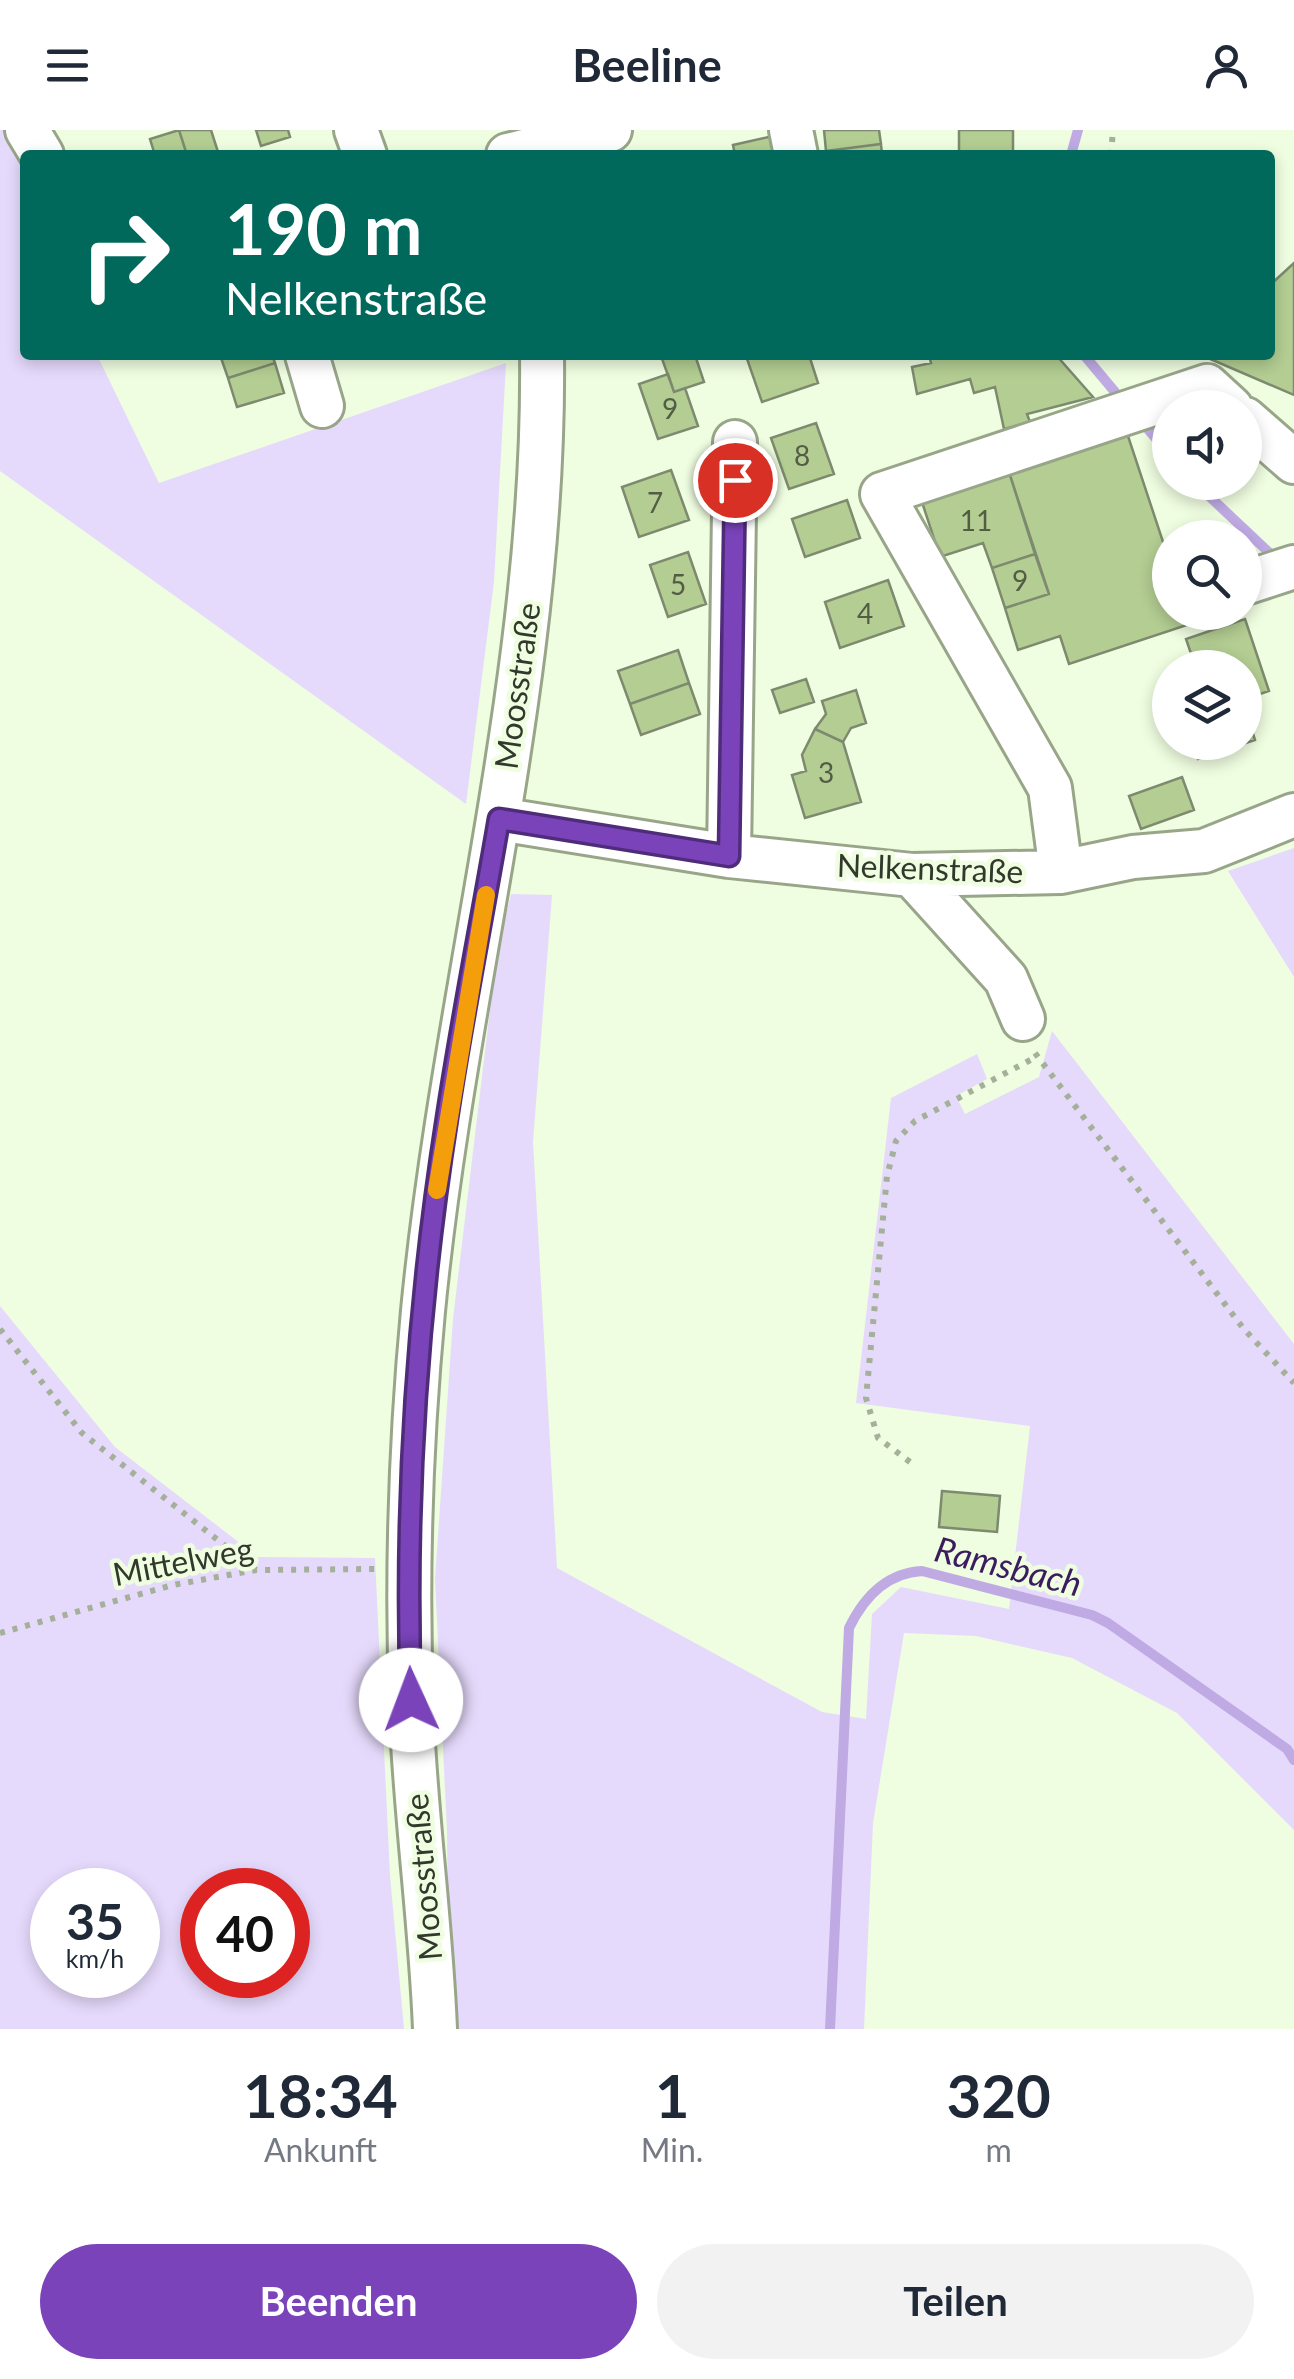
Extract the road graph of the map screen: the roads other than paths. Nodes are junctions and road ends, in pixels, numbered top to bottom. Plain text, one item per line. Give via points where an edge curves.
1 (610, 130) edge
2 (523, 147) edge
3 (308, 360) edge
4 (542, 360) edge
5 (1152, 404) edge
6 (322, 406) dead end
7 (1262, 434) edge
8 (736, 442) dead end
9 (1294, 462) edge
10 (1294, 567) edge
11 (1262, 578) edge
12 (1294, 815) edge
13 (499, 819) junction
14 (729, 856) junction
15 (1062, 872) junction
16 (912, 875) junction
17 (1030, 1038) road end
18 (436, 2029) edge

1 - 2 street
3 - 6 street
4 - 13 street, Moosstraße via 538,534
5 - 15 street, Nelkenstraße via 882,494 1050,788
7 - 9 street
8 - 14 street
10 - 11 street
12 - 15 street via 1204,851
13 - 14 street, Nelkenstraße
13 - 18 street, Moosstraße via 436,1200 410,1486 412,1728
14 - 16 street, Nelkenstraße
15 - 16 street, Nelkenstraße
16 - 17 street via 1006,980

